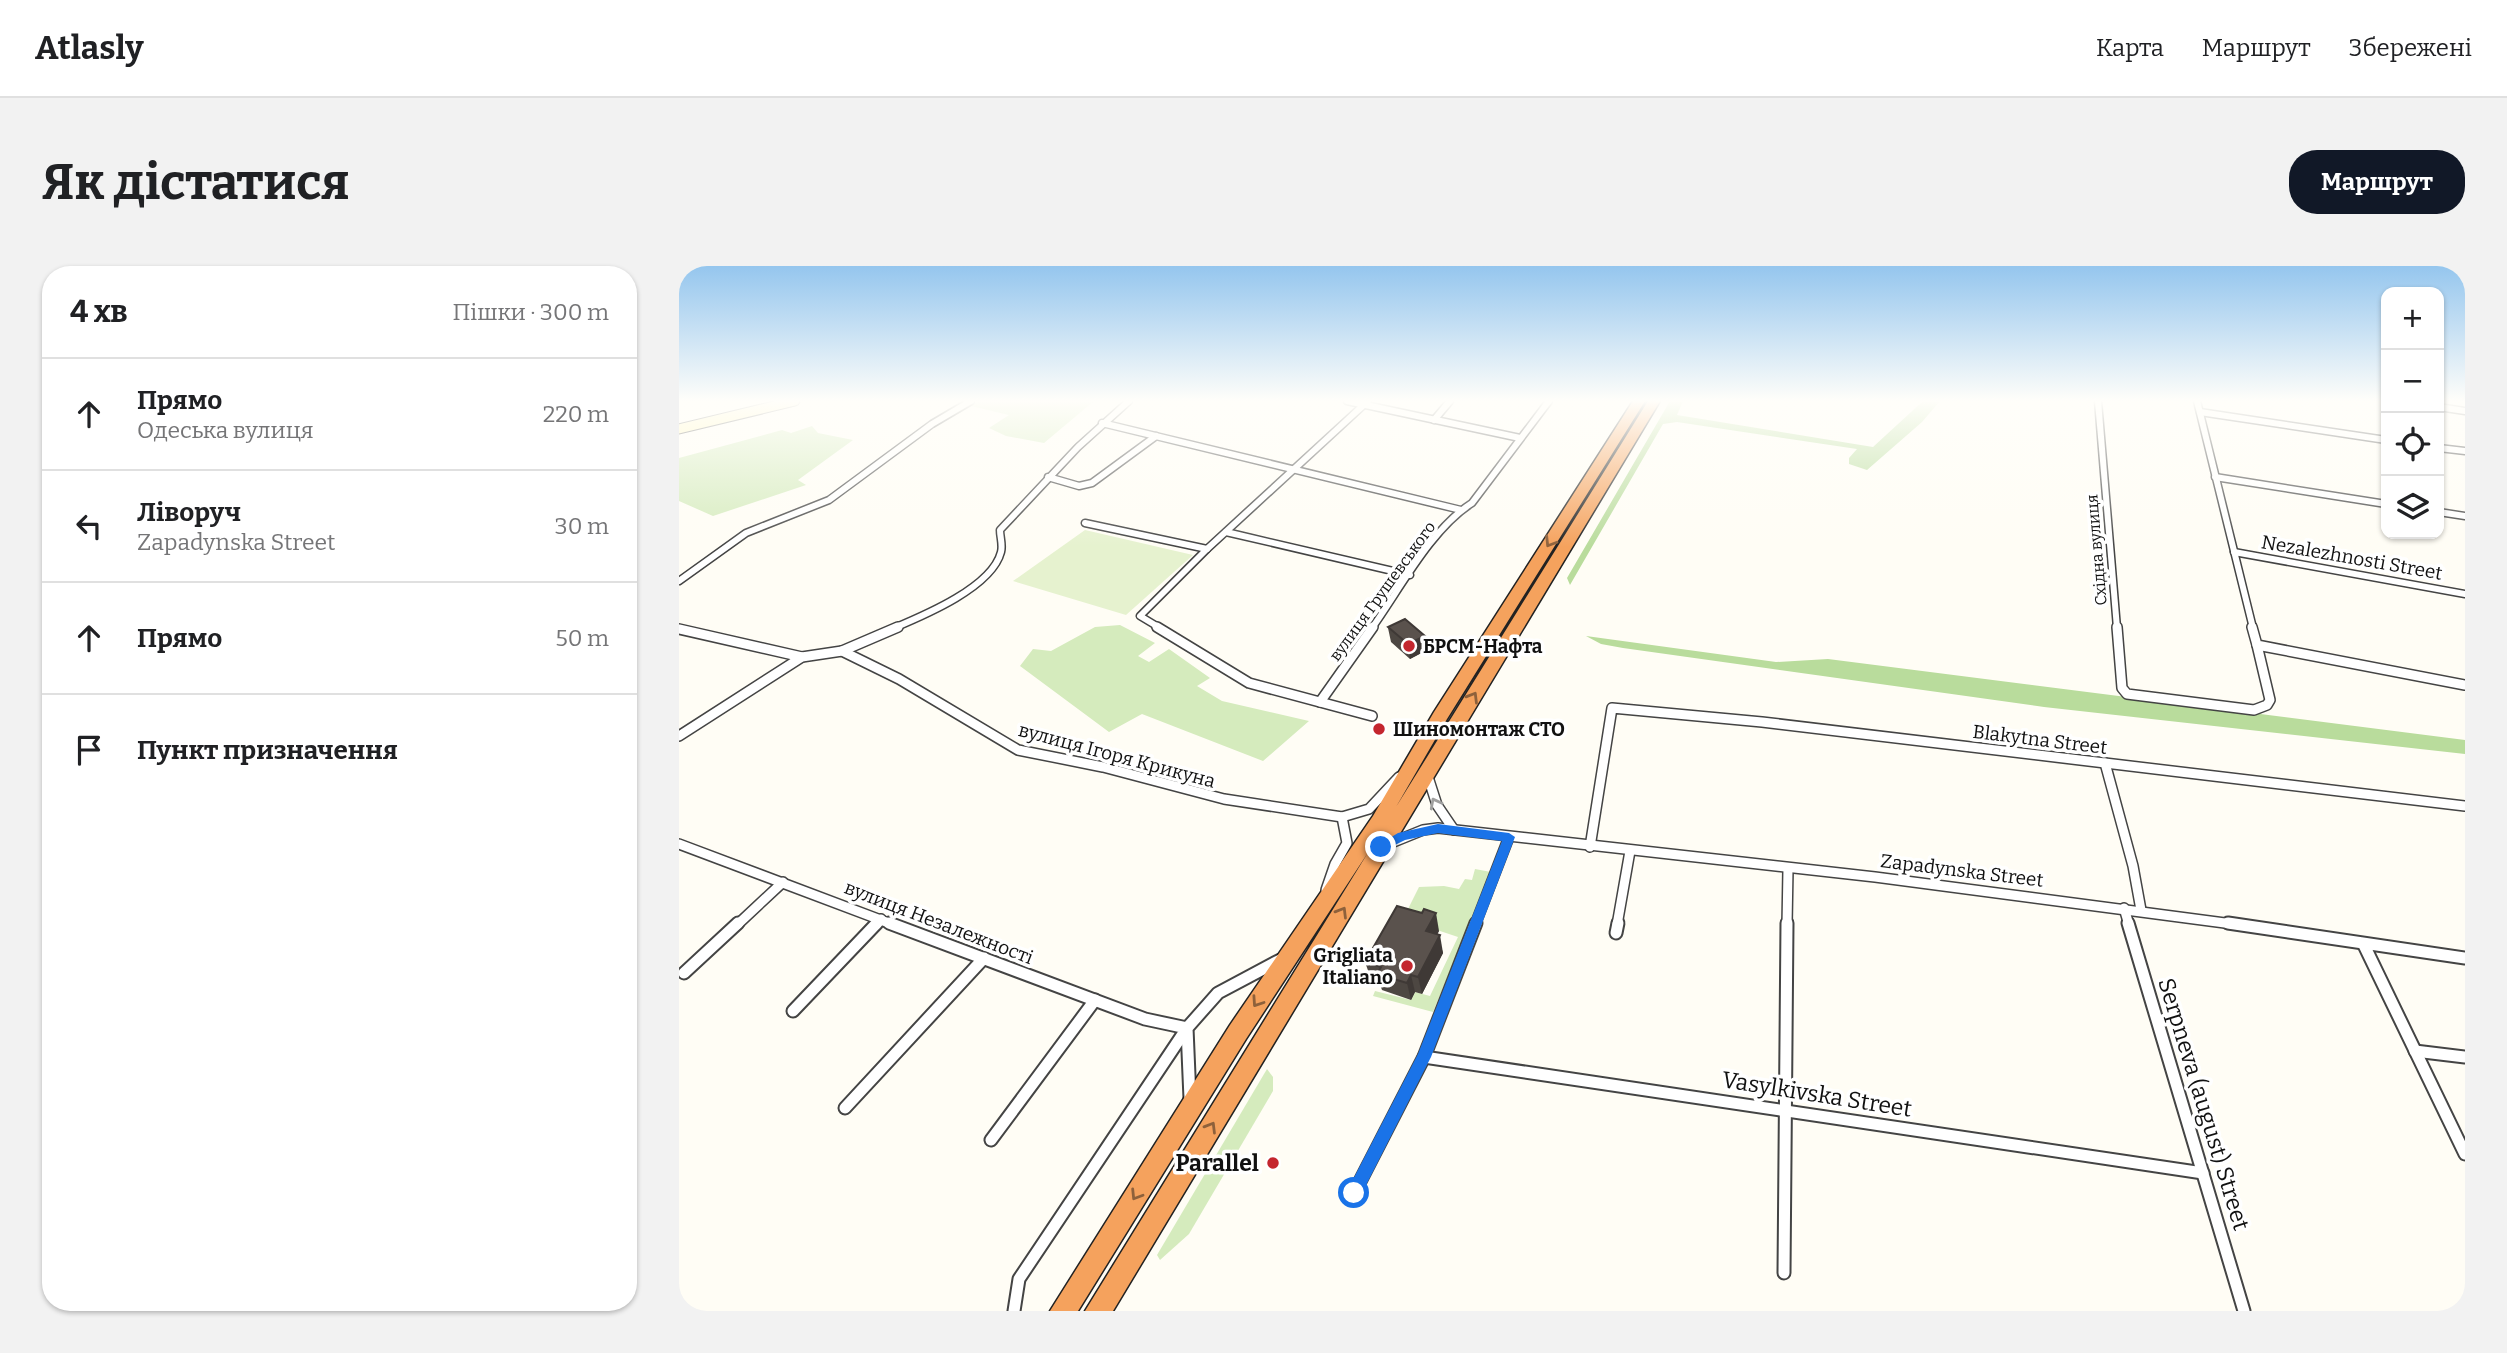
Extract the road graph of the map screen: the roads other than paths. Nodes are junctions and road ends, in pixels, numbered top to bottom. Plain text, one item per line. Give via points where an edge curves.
1 (897, 450) edge
2 (1075, 450) edge
3 (1137, 450) edge
4 (1211, 450) edge
5 (1314, 450) edge
6 (1511, 450) edge
7 (1610, 450) edge
8 (1623, 450) edge
9 (2102, 450) edge
10 (2209, 450) edge
11 (1292, 470) junction
12 (1048, 477) junction
13 (2215, 477) junction
14 (2381, 503) edge
15 (1461, 510) junction
16 (2444, 513) edge
17 (2465, 516) edge
18 (1085, 523) dead end
19 (1226, 532) junction
20 (1207, 549) junction
21 (2234, 552) junction
22 (1409, 575) junction
23 (679, 581) edge
24 (2465, 594) edge
25 (679, 629) edge
26 (2257, 645) junction
27 (842, 651) junction
28 (802, 657) junction
29 (2465, 685) edge
30 (1320, 702) junction
31 (1372, 716) dead end
32 (679, 736) edge
33 (2105, 763) junction
34 (1420, 767) junction
35 (2465, 806) edge
36 (1342, 817) junction
37 (1454, 830) junction
38 (1509, 837) junction
39 (679, 844) edge
40 (1381, 847) junction
41 (1590, 847) junction
42 (1630, 852) junction
43 (1789, 869) junction
44 (783, 882) junction
45 (2125, 908) junction
46 (1320, 909) junction
47 (2141, 910) junction
48 (881, 919) junction
49 (1616, 933) dead end
50 (2364, 945) junction
51 (1288, 956) junction
52 (984, 958) junction
53 (2465, 958) edge
54 (684, 973) dead end
55 (1095, 1000) junction
56 (793, 1011) dead end
57 (1187, 1028) junction
58 (2415, 1051) junction
59 (1424, 1057) junction
60 (2465, 1057) edge
61 (845, 1108) dead end
62 (1190, 1110) junction
63 (1786, 1111) junction
64 (991, 1140) dead end
65 (2465, 1154) edge
66 (2203, 1173) junction
67 (1354, 1193) dead end
68 (1784, 1273) dead end
69 (1014, 1311) edge
70 (1063, 1311) edge
71 (1098, 1311) edge
72 (2244, 1311) edge

1 - 23 street via 829,500 746,533
2 - 12 street
3 - 12 street via 1092,483 1079,486
4 - 11 street
5 - 11 street
6 - 15 street, вулиця Грушевського via 1472,503
7 -> 34 highway
34 -> 8 highway
9 - 26 street, Східна вулиця via 2122,688 2127,694 2254,710 2270,699
10 - 13 street
11 - 15 street
11 - 19 street
12 - 27 street via 1000,530 1001,554 987,574 933,611
13 - 14 street
13 - 21 street
15 - 22 street, вулиця Грушевського
16 - 17 street
18 - 20 street
19 - 20 street
19 - 22 street
20 - 30 street via 1140,616 1249,683
21 - 24 street, Nezalezhnosti Street
21 - 26 street
22 - 30 street, вулиця Грушевського
25 - 28 street
26 - 29 street
27 - 28 street
27 - 36 street, вулиця Ігоря Крикуна via 899,679 1018,750 1224,799
28 - 32 street
30 - 31 street
33 - 35 street, Blakytna Street
33 - 41 street, Blakytna Street via 1612,708
33 - 47 street
34 - 36 street via 1367,812
37 -> 34 street via 1437,809
34 - 40 highway
34 - 46 highway
36 - 46 street via 1347,843
37 - 38 street, Zapadynska Street
37 - 40 street, Zapadynska Street via 1423,830
38 - 41 street, Zapadynska Street
38 - 59 street
39 - 44 street, вулиця Незалежності
71 -> 40 highway
41 - 42 street, Zapadynska Street
42 - 43 street, Zapadynska Street
42 - 49 street
43 - 45 street, Zapadynska Street
43 - 63 street
44 - 48 street, вулиця Незалежності
44 - 54 street
45 - 47 street, Zapadynska Street
45 - 66 street, Serpneva (august) Street
46 - 51 highway
47 - 50 street, Zapadynska Street
48 - 52 street, вулиця Незалежності
48 - 56 street
50 - 53 street, Zapadynska Street
50 - 58 street
51 - 57 street via 1218,993
51 -> 62 highway
52 - 55 street, вулиця Незалежності
52 - 61 street
55 - 57 street, вулиця Незалежності via 1145,1019
55 - 64 street
57 - 62 street
57 - 69 street via 1019,1279
58 - 60 street
58 - 65 street
59 - 63 street, Vasylkivska Street
59 - 67 street
62 -> 70 highway
63 - 66 street, Vasylkivska Street
63 - 68 street
66 - 72 street, Serpneva (august) Street

